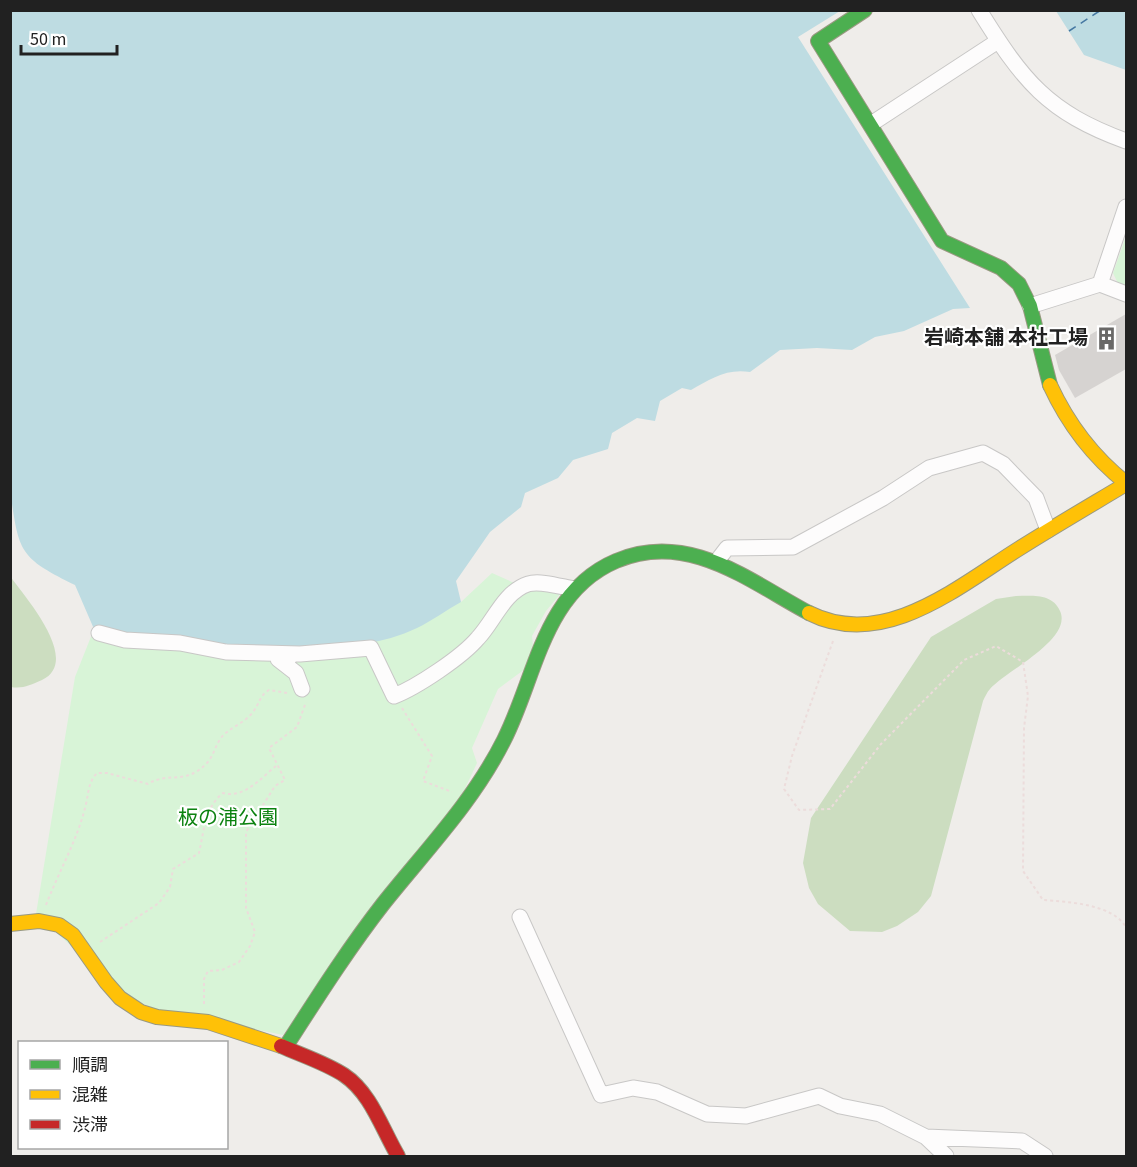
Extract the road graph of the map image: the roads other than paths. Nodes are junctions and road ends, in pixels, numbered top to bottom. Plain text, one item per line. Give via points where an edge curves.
1 (865, 10) edge
2 (979, 10) edge
3 (998, 41) junction
4 (871, 124) junction
5 (1126, 141) edge
6 (1126, 207) edge
7 (1100, 284) junction
8 (1126, 294) edge
9 (1030, 306) junction
10 (1126, 484) edge
11 (1048, 530) junction
12 (717, 561) junction
13 (574, 589) junction
14 (99, 633) dead end
15 (300, 654) junction
16 (302, 689) road end
17 (520, 917) dead end
18 (10, 924) edge
19 (286, 1046) junction
20 (926, 1137) junction
21 (398, 1156) edge
22 (946, 1156) edge
23 (1045, 1156) edge

1 - 4 street via 818,40
2 - 3 street
3 - 4 street
3 - 5 street via 1036,90 1088,127
4 - 9 street via 942,241 1001,268 1019,284
6 - 7 street
7 - 8 street
7 - 9 street
9 - 10 street via 1050,386 1059,404 1079,438
10 - 11 street
11 - 12 street via 916,611 850,626 805,612
11 - 12 street via 1036,498 1003,464 983,453 929,468 793,547 727,548
12 - 13 street via 666,550 643,553 597,570
13 - 15 street via 530,583 518,589 472,645 411,689 394,696 371,648
13 - 19 street via 551,621 507,734 469,799 353,944
14 - 15 street via 125,640 180,643 226,652
15 - 16 street via 279,660 296,673
17 - 20 street via 601,1095 633,1088 657,1092 707,1114 746,1116 819,1096 840,1106 880,1114
18 - 19 street via 45,920 61,924 79,939 110,990 142,1013 206,1022
19 - 21 street via 347,1077 366,1099
20 - 22 street
20 - 23 street via 1022,1141

